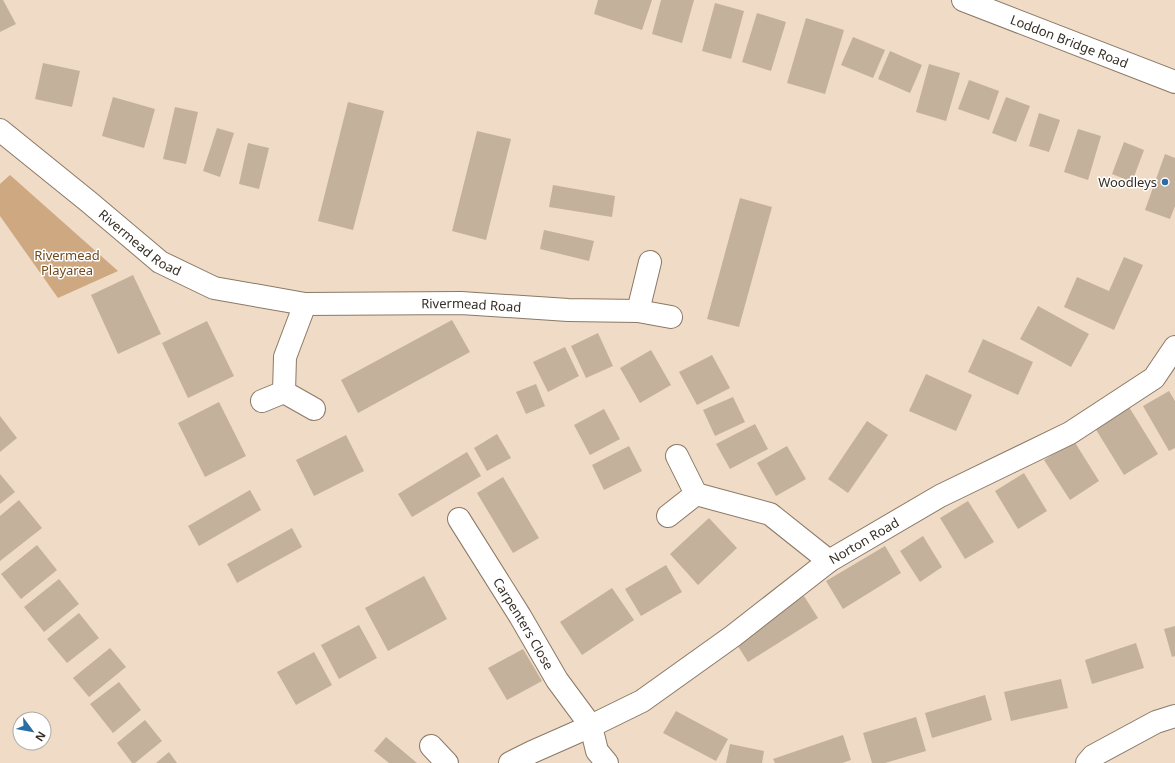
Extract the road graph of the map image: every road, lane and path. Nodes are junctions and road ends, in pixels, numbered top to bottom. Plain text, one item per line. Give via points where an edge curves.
1 (963, 0) edge
2 (1175, 82) edge
3 (0, 130) edge
4 (650, 262) dead end
5 (305, 304) junction
6 (638, 311) junction
7 (671, 317) dead end
8 (1175, 347) edge
9 (284, 392) junction
10 (262, 401) dead end
11 (314, 409) dead end
12 (677, 456) dead end
13 (696, 494) junction
14 (668, 516) dead end
15 (458, 519) dead end
16 (829, 561) junction
17 (1175, 716) edge
18 (592, 726) junction
19 (431, 746) dead end
20 (447, 763) edge
21 (510, 763) edge
22 (607, 763) edge
23 (1087, 763) edge

1 - 2 street, Loddon Bridge Road
3 - 5 street, Rivermead Road via 160,262 214,288
4 - 6 street
5 - 6 street, Rivermead Road via 461,302 568,310
5 - 9 street via 285,357
6 - 7 street, Rivermead Road
8 - 16 street, Norton Road via 1154,378 1070,433 940,496
9 - 10 street
9 - 11 street
12 - 13 street
13 - 14 street
13 - 16 street via 770,514
15 - 18 street, Carpenters Close via 520,616 557,680
16 - 18 street, Norton Road via 733,636 642,700
17 - 23 street via 1156,722 1093,756
18 - 21 street, Norton Road
18 - 22 street via 597,751
19 - 20 street

